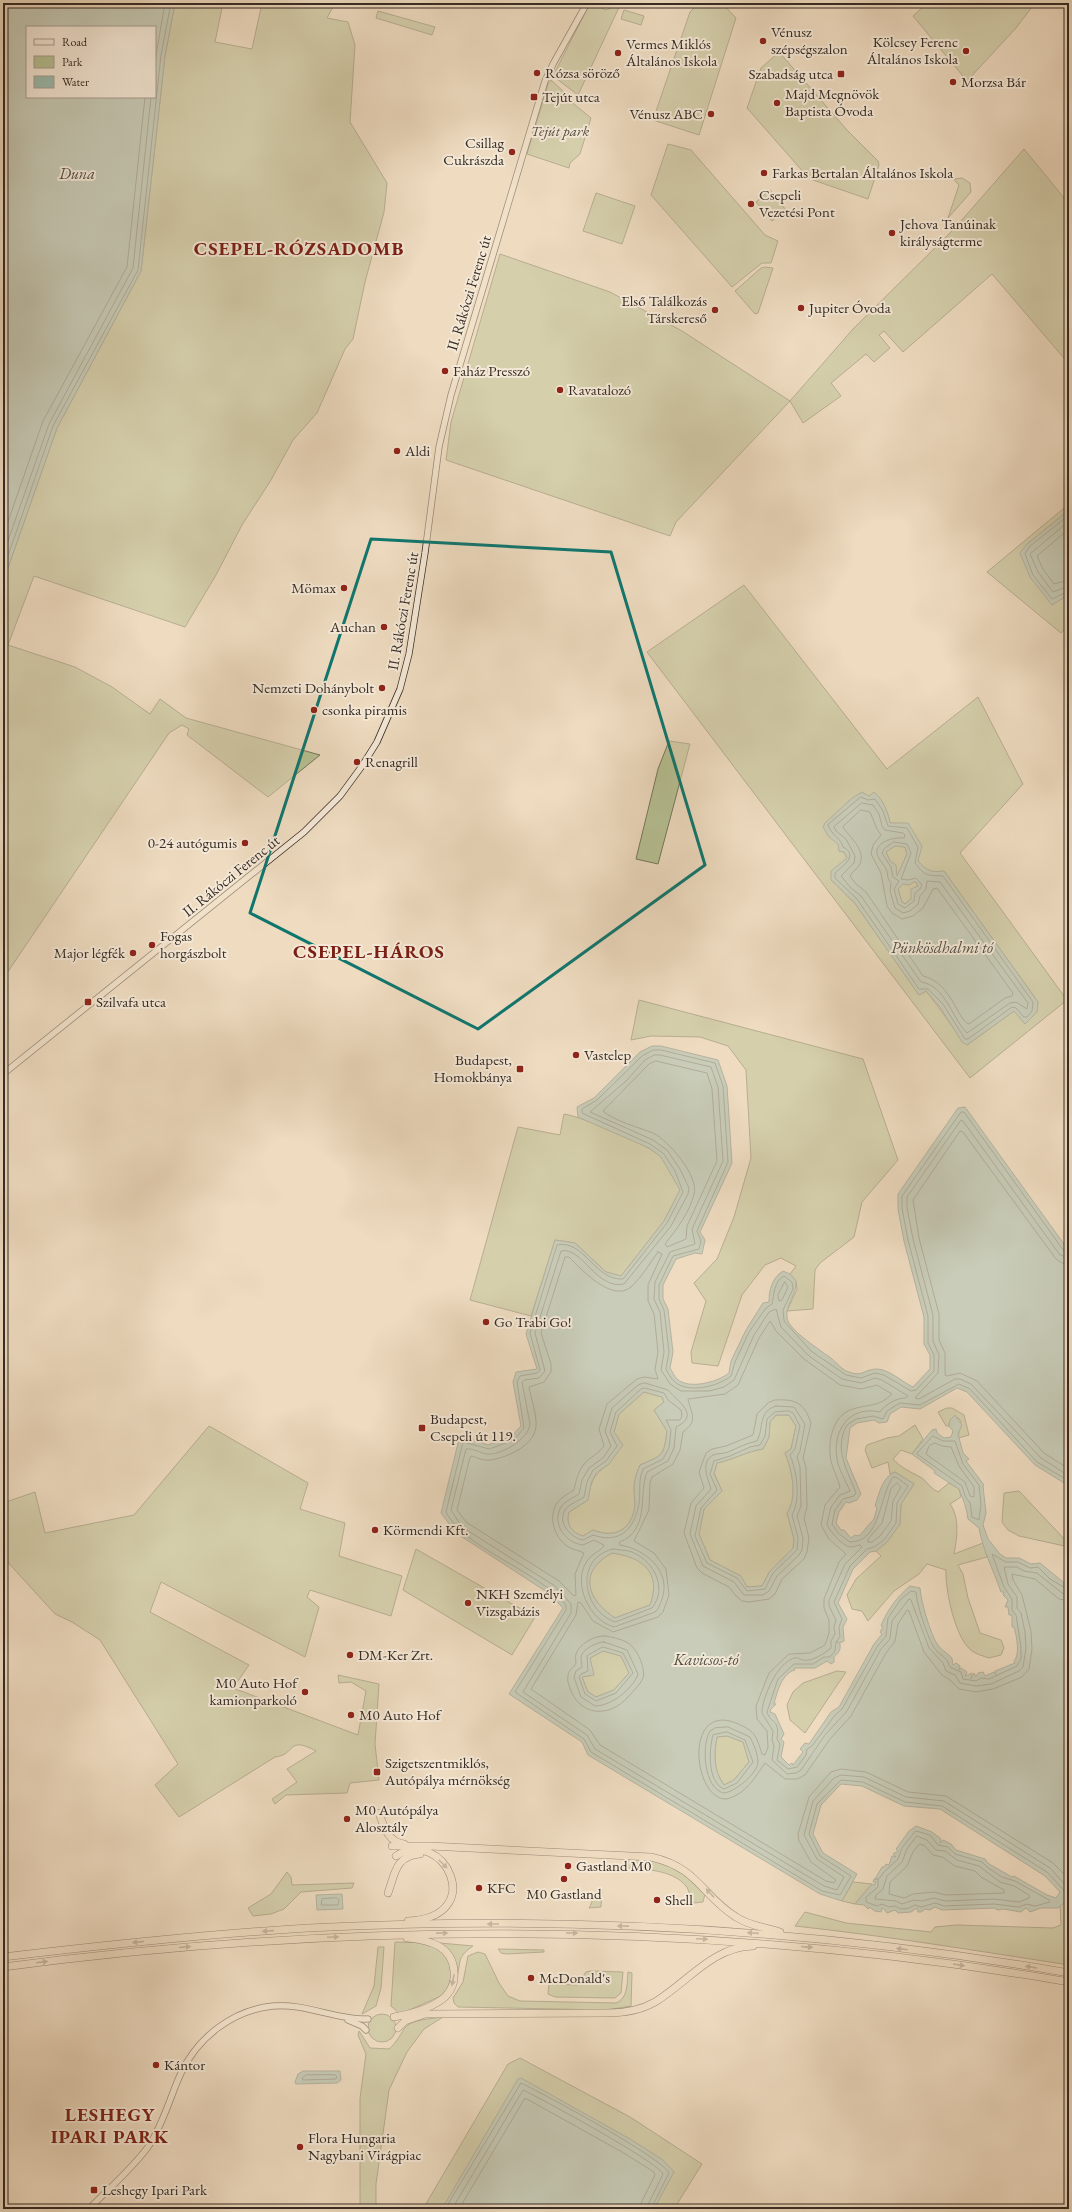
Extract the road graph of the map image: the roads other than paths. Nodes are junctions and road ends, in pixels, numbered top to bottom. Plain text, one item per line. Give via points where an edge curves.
1 (587, 3) edge
2 (3, 1074) edge
3 (378, 1813) dead end
4 (392, 1846) dead end
5 (420, 1846) junction
6 (432, 1855) junction
7 (396, 1856) dead end
8 (388, 1893) dead end
9 (386, 1925) junction
10 (375, 1935) junction
11 (792, 1936) junction
12 (768, 1943) junction
13 (3, 1957) edge
14 (3, 1967) edge
15 (1069, 1973) edge
16 (1069, 1982) edge
17 (340, 2016) junction
18 (394, 2017) dead end
19 (368, 2019) dead end
20 (398, 2028) dead end
21 (366, 2030) dead end
22 (89, 2209) edge

1 - 2 main road, II. Rákóczi Ferenc út via 545,82 451,395 439,447 409,654 400,689 377,742 340,796 304,832
3 - 5 highway via 387,1834 394,1841
4 - 5 highway
11 -> 5 highway via 736,1917 683,1869 664,1860 651,1857
6 - 7 highway via 425,1851 406,1850
6 - 8 highway via 415,1854 402,1860 394,1870
6 -> 9 highway via 445,1865 452,1877 452,1893 447,1904 430,1916
11 -> 9 highway via 626,1926
9 -> 13 highway via 220,1935
10 -> 12 highway via 585,1934
14 -> 10 highway via 207,1945
10 -> 18 highway via 428,1940 444,1949 454,1966 453,1984 446,1996 434,2004
15 -> 11 highway via 957,1955
12 -> 16 highway via 948,1963
12 - 20 highway via 724,1952 655,2002 637,2009 619,2013 425,2014 405,2021
17 - 19 main road
17 - 21 main road
17 - 22 main road via 301,2008 274,2006 242,2014 215,2030 187,2062 160,2126 148,2147

